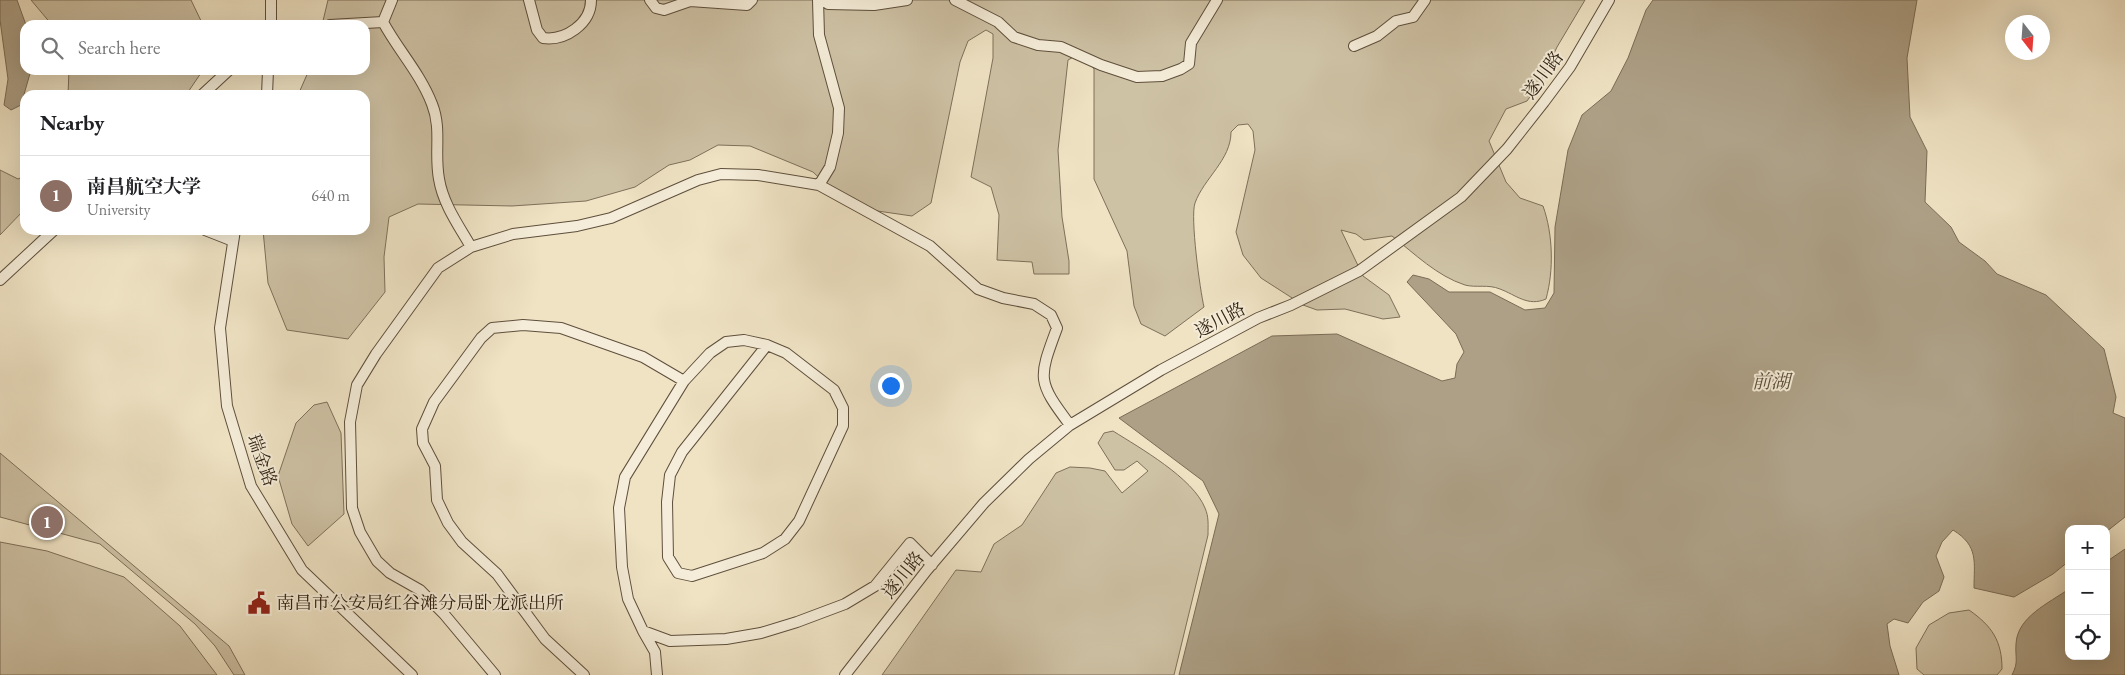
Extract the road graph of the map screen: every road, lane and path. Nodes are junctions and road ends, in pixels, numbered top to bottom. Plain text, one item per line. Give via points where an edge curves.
1 (271, 0) edge
2 (392, 0) edge
3 (529, 0) edge
4 (591, 0) edge
5 (650, 0) edge
6 (752, 0) edge
7 (818, 0) edge
8 (824, 0) edge
9 (907, 0) edge
10 (955, 0) edge
11 (1217, 0) edge
12 (1426, 0) edge
13 (1609, 0) edge
14 (272, 20) edge
15 (383, 22) junction
16 (370, 23) edge
17 (1354, 46) dead end
18 (224, 75) edge
19 (268, 75) edge
20 (207, 90) edge
21 (267, 90) edge
22 (819, 185) junction
23 (49, 235) edge
24 (234, 235) edge
25 (471, 247) junction
26 (0, 280) edge
27 (767, 345) junction
28 (684, 381) junction
29 (1070, 425) junction
30 (932, 565) junction
31 (643, 631) junction
32 (412, 675) edge
33 (494, 675) edge
34 (584, 675) edge
35 (657, 675) edge
36 (845, 675) edge

1 - 14 street
2 - 15 street
3 - 4 street via 537,30 543,38 554,40 569,34 583,22 591,8
5 - 6 street via 656,8 664,10 690,1 748,5
7 - 22 street via 819,35 839,108 838,133 830,167
8 - 9 street via 828,4 874,5
10 - 11 street via 998,22 1014,37 1038,45 1061,47 1137,77 1162,76 1189,64 1191,43
12 - 17 street via 1413,17 1396,21 1377,36
13 - 29 street, 遂川路 via 1570,67 1544,102 1507,149 1461,197 1359,271 1245,325 1161,370
15 - 16 street
15 - 25 street via 394,43 413,66 432,104 439,134 438,176 442,195
18 - 20 street
19 - 21 street
22 - 25 street via 758,175 721,174 698,180 611,218 513,234
22 - 29 street via 930,246 978,288 1003,298 1034,304 1051,315 1057,328 1043,367 1044,385
23 - 26 street
24 - 32 street, 瑞金路 via 220,328 227,406 251,486 302,570
25 - 33 street via 438,268 357,385 350,422 352,508 360,532 377,561 390,573 420,590
27 - 27 street via 786,353 834,390 843,408 843,426 799,521 785,540 763,554 692,576 678,572 668,557 670,475 682,452
27 - 28 street via 744,340 726,342 710,353
28 - 31 street via 625,477 619,508 622,567 628,599
28 - 34 street via 643,357 561,328 523,325 492,328 434,402 422,429 423,443 435,466 437,500 448,523 462,542 497,574 545,639
29 - 30 street, 遂川路 via 1029,458 984,503
30 - 31 street via 910,543 875,586 845,604 761,633 726,639 670,641
30 - 36 street, 遂川路
31 - 35 street via 655,652

